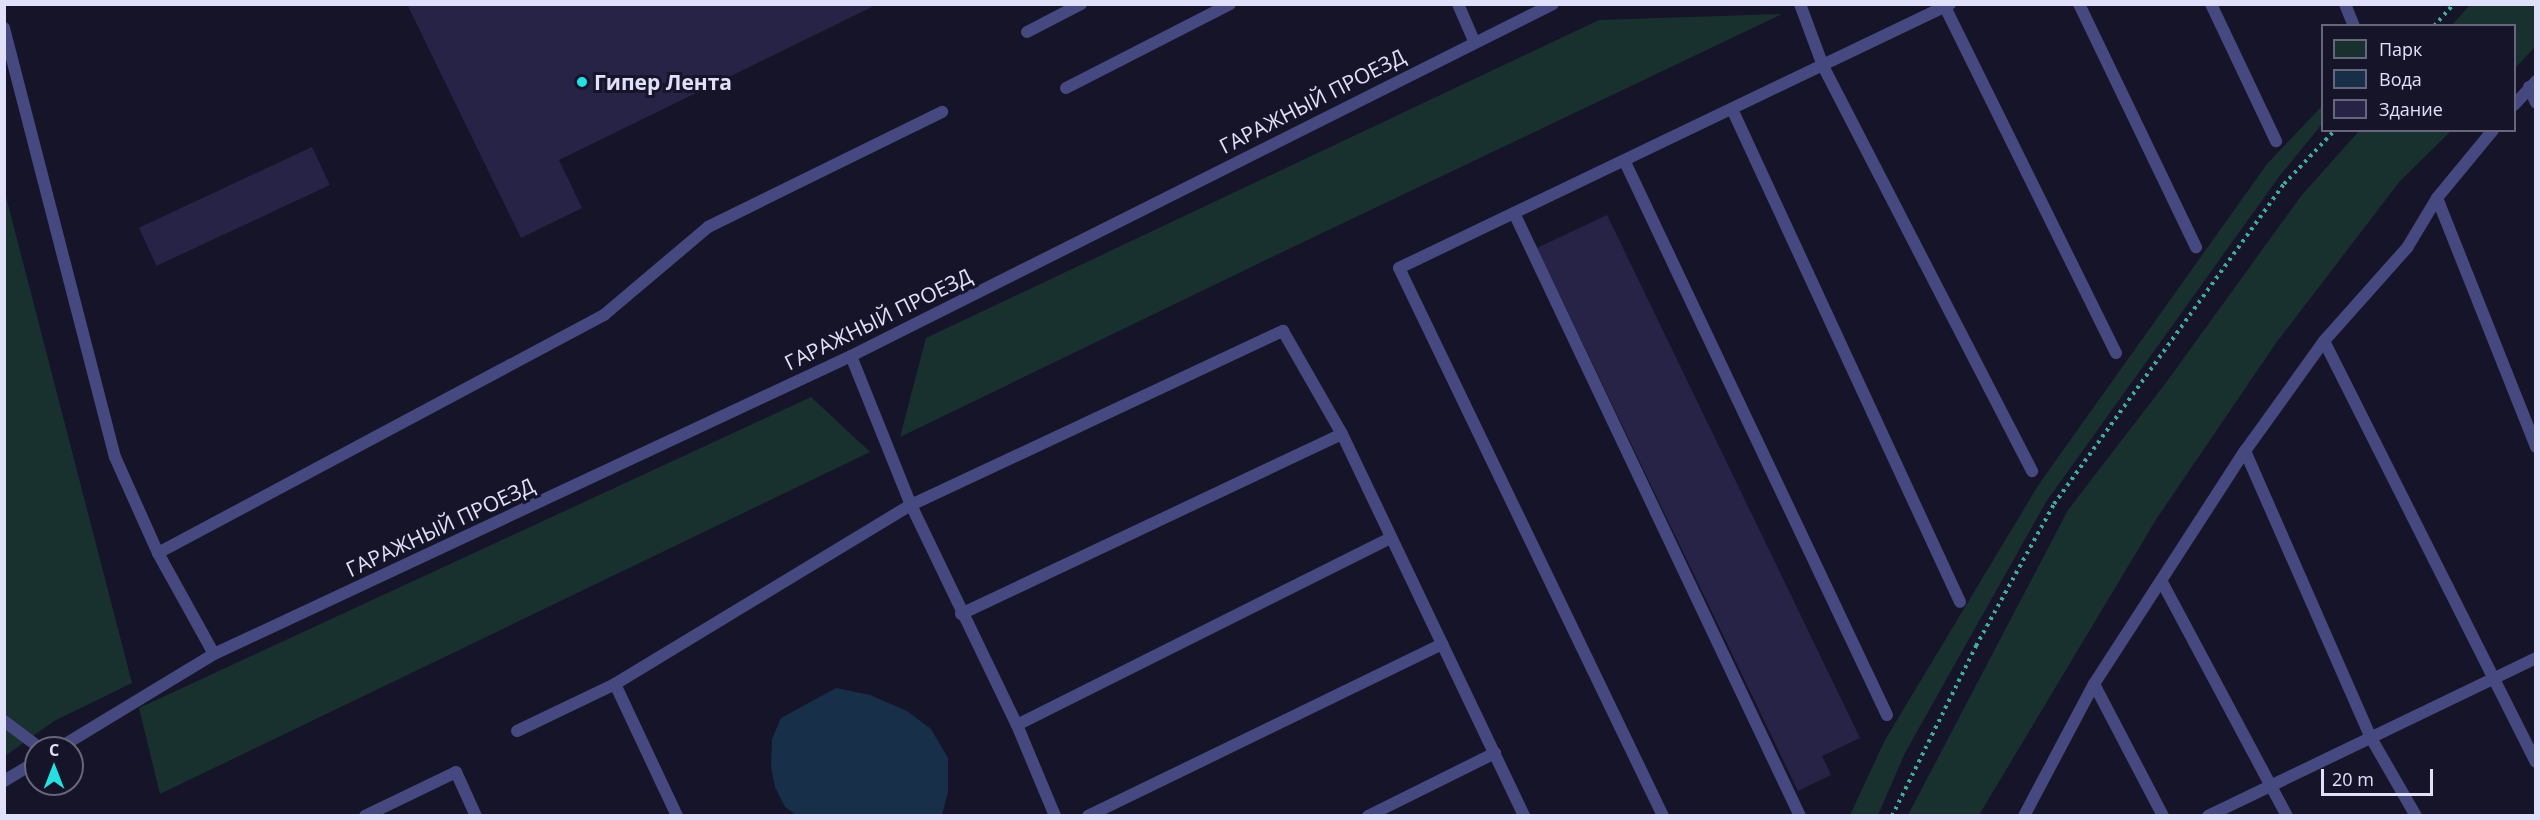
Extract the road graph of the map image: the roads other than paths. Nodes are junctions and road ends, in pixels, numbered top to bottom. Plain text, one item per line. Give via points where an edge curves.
1 (1081, 4) edge
2 (1230, 4) edge
3 (1458, 4) edge
4 (1553, 4) edge
5 (1800, 4) edge
6 (2079, 4) edge
7 (2211, 4) edge
8 (2345, 4) edge
9 (1948, 6) edge
10 (2353, 24) edge
11 (4, 28) edge
12 (1027, 32) dead end
13 (1474, 41) junction
14 (1823, 66) junction
15 (2532, 84) edge
16 (1066, 88) dead end
17 (2516, 103) edge
18 (2535, 103) edge
19 (1732, 109) junction
20 (942, 112) dead end
21 (2491, 132) edge
22 (2276, 141) dead end
23 (1625, 162) junction
24 (2437, 198) junction
25 (1514, 213) junction
26 (2196, 246) dead end
27 (2324, 341) junction
28 (2116, 353) dead end
29 (851, 356) junction
30 (1342, 434) junction
31 (2535, 447) edge
32 (2245, 451) junction
33 (2032, 471) dead end
34 (911, 505) junction
35 (1391, 538) junction
36 (158, 553) junction
37 (2162, 582) junction
38 (1960, 602) dead end
39 (961, 614) junction
40 (1443, 644) junction
41 (214, 654) junction
42 (2535, 658) edge
43 (2491, 679) junction
44 (615, 684) junction
45 (2094, 684) junction
46 (1887, 715) dead end
47 (4, 720) edge
48 (1017, 725) junction
49 (517, 731) dead end
50 (25, 736) edge
51 (79, 736) edge
52 (2371, 738) junction
53 (1495, 753) junction
54 (2535, 762) edge
55 (24, 769) edge
56 (4, 781) edge
57 (2271, 786) junction
58 (365, 816) edge
59 (476, 816) edge
60 (677, 816) edge
61 (1055, 816) edge
62 (1088, 816) edge
63 (1368, 816) edge
64 (1524, 816) edge
65 (1663, 816) edge
66 (1800, 816) edge
67 (2024, 816) edge
68 (2163, 816) edge
69 (2208, 816) edge
70 (2287, 816) edge
71 (2416, 816) edge

1 - 12 lane
2 - 16 lane
3 - 13 lane
4 - 13 lane, ГАРАЖНЫЙ ПРОЕЗД
5 - 14 lane
6 - 26 lane
7 - 22 lane
8 - 10 lane
9 - 14 lane
9 - 28 lane
11 - 36 lane via 115,457
13 - 29 lane, ГАРАЖНЫЙ ПРОЕЗД
14 - 19 lane
14 - 33 lane
15 - 17 lane
15 - 18 lane
19 - 23 lane
19 - 38 lane
20 - 36 lane via 708,227 604,315
21 - 24 lane
23 - 25 lane
23 - 46 lane
24 - 27 lane via 2407,248
24 - 31 lane
25 - 65 lane via 1400,268
25 - 66 lane
27 - 32 lane
27 - 43 lane
29 - 34 lane
29 - 41 lane, ГАРАЖНЫЙ ПРОЕЗД
30 - 34 lane via 1283,331
30 - 35 lane
30 - 39 lane
32 - 37 lane
32 - 52 lane
34 - 39 lane
34 - 44 lane
35 - 40 lane
35 - 48 lane
36 - 41 lane
37 - 45 lane
37 - 57 lane
39 - 48 lane
40 - 53 lane
40 - 62 lane
41 - 51 lane, ГАРАЖНЫЙ ПРОЕЗД
42 - 43 lane
43 - 52 lane
43 - 54 lane
44 - 49 lane
44 - 60 lane
45 - 67 lane
45 - 68 lane
47 - 50 lane
48 - 61 lane
52 - 57 lane
52 - 71 lane
53 - 63 lane
53 - 64 lane
55 - 56 lane
57 - 69 lane
57 - 70 lane
58 - 59 lane via 456,772

